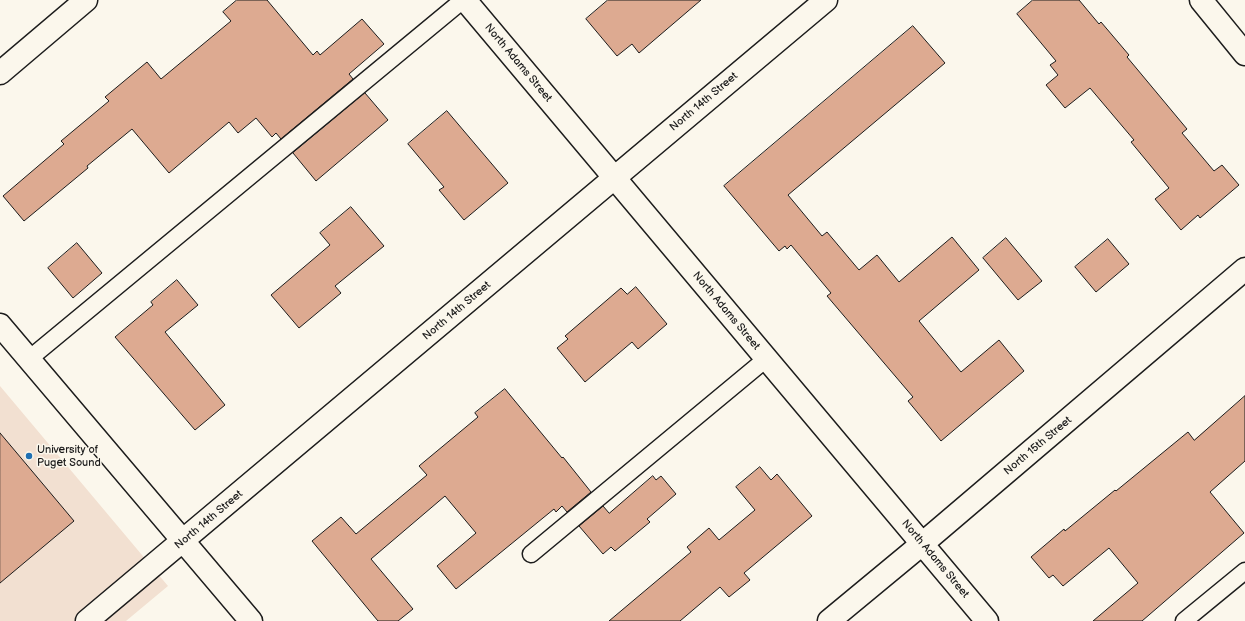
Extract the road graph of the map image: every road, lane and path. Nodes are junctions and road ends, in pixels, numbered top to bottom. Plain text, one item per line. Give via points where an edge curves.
1 (86, 0) edge
2 (464, 0) edge
3 (826, 0) edge
4 (1201, 0) edge
5 (1245, 54) edge
6 (0, 72) edge
7 (614, 178) junction
8 (1245, 269) edge
9 (0, 325) edge
10 (29, 359) junction
11 (766, 359) junction
12 (184, 541) junction
13 (922, 544) junction
14 (531, 554) dead end
15 (1245, 571) edge
16 (88, 621) edge
17 (251, 621) edge
18 (829, 621) edge
19 (987, 621) edge
20 (1184, 621) edge

1 - 6 street
2 - 7 street, North Adams Street
2 - 10 lane
3 - 7 street, North 14th Street
4 - 5 street
7 - 11 street, North Adams Street
7 - 12 street, North 14th Street
8 - 13 street, North 15th Street
9 - 10 street
10 - 12 street
11 - 13 street, North Adams Street
11 - 14 lane
12 - 16 street, North 14th Street
12 - 17 street
13 - 18 street, North 15th Street
13 - 19 street, North Adams Street
15 - 20 lane

